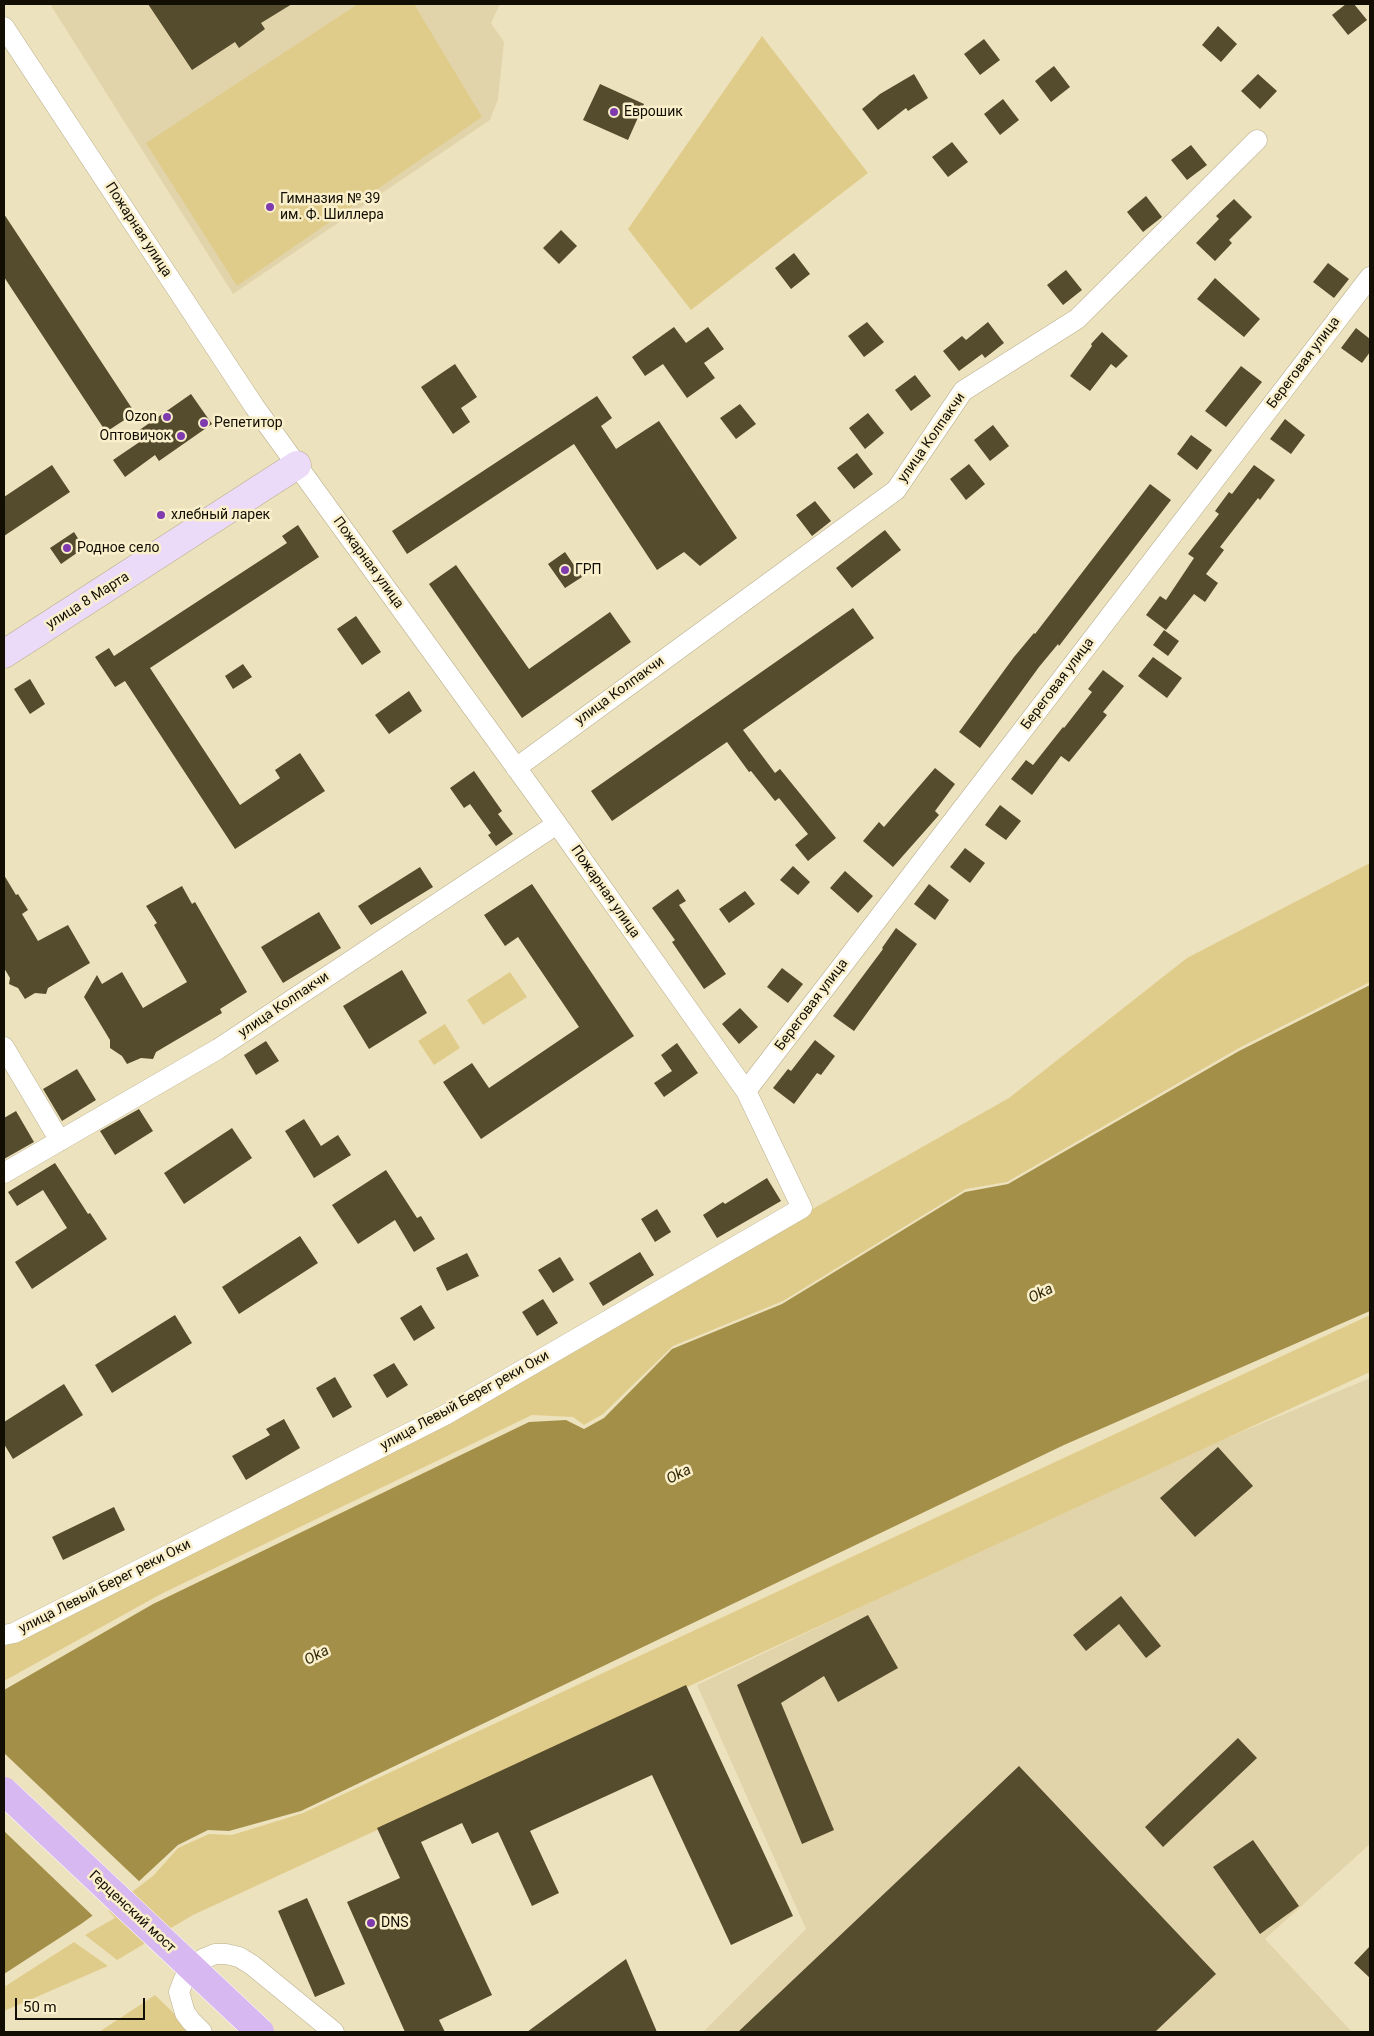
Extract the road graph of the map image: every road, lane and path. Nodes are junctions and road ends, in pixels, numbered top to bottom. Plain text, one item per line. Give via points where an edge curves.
1 (4, 27) edge
2 (1257, 140) dead end
3 (1370, 277) edge
4 (297, 465) junction
5 (4, 654) edge
6 (516, 768) junction
7 (557, 824) junction
8 (4, 1047) edge
9 (746, 1091) junction
10 (60, 1141) junction
11 (4, 1173) edge
12 (4, 1635) edge
13 (4, 1791) edge
14 (202, 2032) edge
15 (260, 2032) edge
16 (334, 2032) edge

1 - 4 street, Пожарная улица via 238,383
2 - 6 street, улица Колпакчи via 1078,319 963,392 896,490
3 - 9 street, Береговая улица
4 - 5 street, улица 8 Марта
4 - 6 street, Пожарная улица
6 - 7 street, Пожарная улица
7 - 9 street, Пожарная улица
7 - 10 street, улица Колпакчи via 218,1049
8 - 10 street
9 - 12 street, улица Левый Берег реки Оки via 802,1208 445,1415 14,1633
10 - 11 street, улица Колпакчи
13 - 15 main road, Герценский мост, bridge
14 - 16 street via 185,2013 179,1992 192,1967 214,1954 226,1954 252,1964

